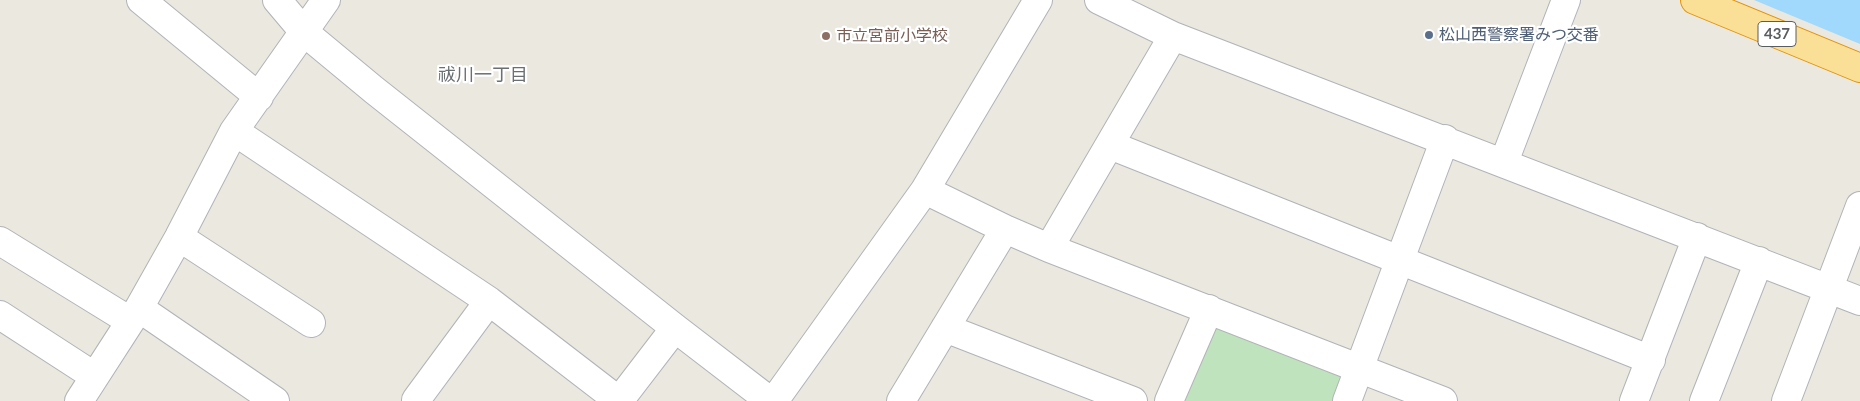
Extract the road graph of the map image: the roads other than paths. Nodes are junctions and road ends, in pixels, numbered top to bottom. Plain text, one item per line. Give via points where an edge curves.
1 (141, 0) edge
2 (277, 0) edge
3 (326, 0) edge
4 (1038, 0) edge
5 (1099, 0) edge
6 (1566, 0) edge
7 (1695, 0) edge
8 (304, 32) junction
9 (1173, 36) junction
10 (1860, 68) edge
11 (259, 97) junction
12 (234, 131) junction
13 (1445, 140) junction
14 (1110, 145) junction
15 (1504, 162) junction
16 (924, 190) junction
17 (1860, 206) edge
18 (1005, 229) junction
19 (180, 237) junction
20 (1697, 237) junction
21 (0, 241) edge
22 (1049, 248) junction
23 (1400, 261) junction
24 (1759, 261) junction
25 (1828, 289) junction
26 (490, 301) junction
27 (1860, 301) edge
28 (1209, 309) junction
29 (134, 314) junction
30 (0, 315) edge
31 (311, 323) dead end
32 (675, 328) junction
33 (945, 328) junction
34 (1650, 360) junction
35 (1360, 367) junction
36 (94, 376) junction
37 (416, 400) edge
38 (79, 401) edge
39 (275, 401) edge
40 (772, 401) edge
41 (901, 401) edge
42 (1133, 401) edge
43 (1169, 401) edge
44 (1347, 401) edge
45 (1443, 401) edge
46 (1634, 401) edge
47 (1704, 401) edge
48 (1786, 401) edge

1 - 11 street
2 - 8 street
3 - 8 street
4 - 16 street
5 - 9 street
6 - 15 street
7 - 10 highway, 437
8 - 11 street
8 - 32 street
9 - 13 street
9 - 14 street
11 - 12 street
12 - 19 street
12 - 26 street
13 - 15 street
13 - 23 street
14 - 22 street
14 - 23 street
15 - 20 street
16 - 18 street
16 - 40 street
17 - 25 street
18 - 22 street
18 - 33 street
19 - 29 street
19 - 31 street
20 - 24 street
20 - 34 street
21 - 29 street
22 - 28 street
23 - 34 street
23 - 35 street
24 - 25 street
24 - 47 street
25 - 27 street
25 - 48 street
26 - 32 street via 620,401
26 - 37 street
28 - 35 street
28 - 43 street
29 - 36 street
29 - 39 street
30 - 36 street
32 - 40 street
33 - 41 street
33 - 42 street
34 - 46 street
35 - 44 street
35 - 45 street
36 - 38 street

